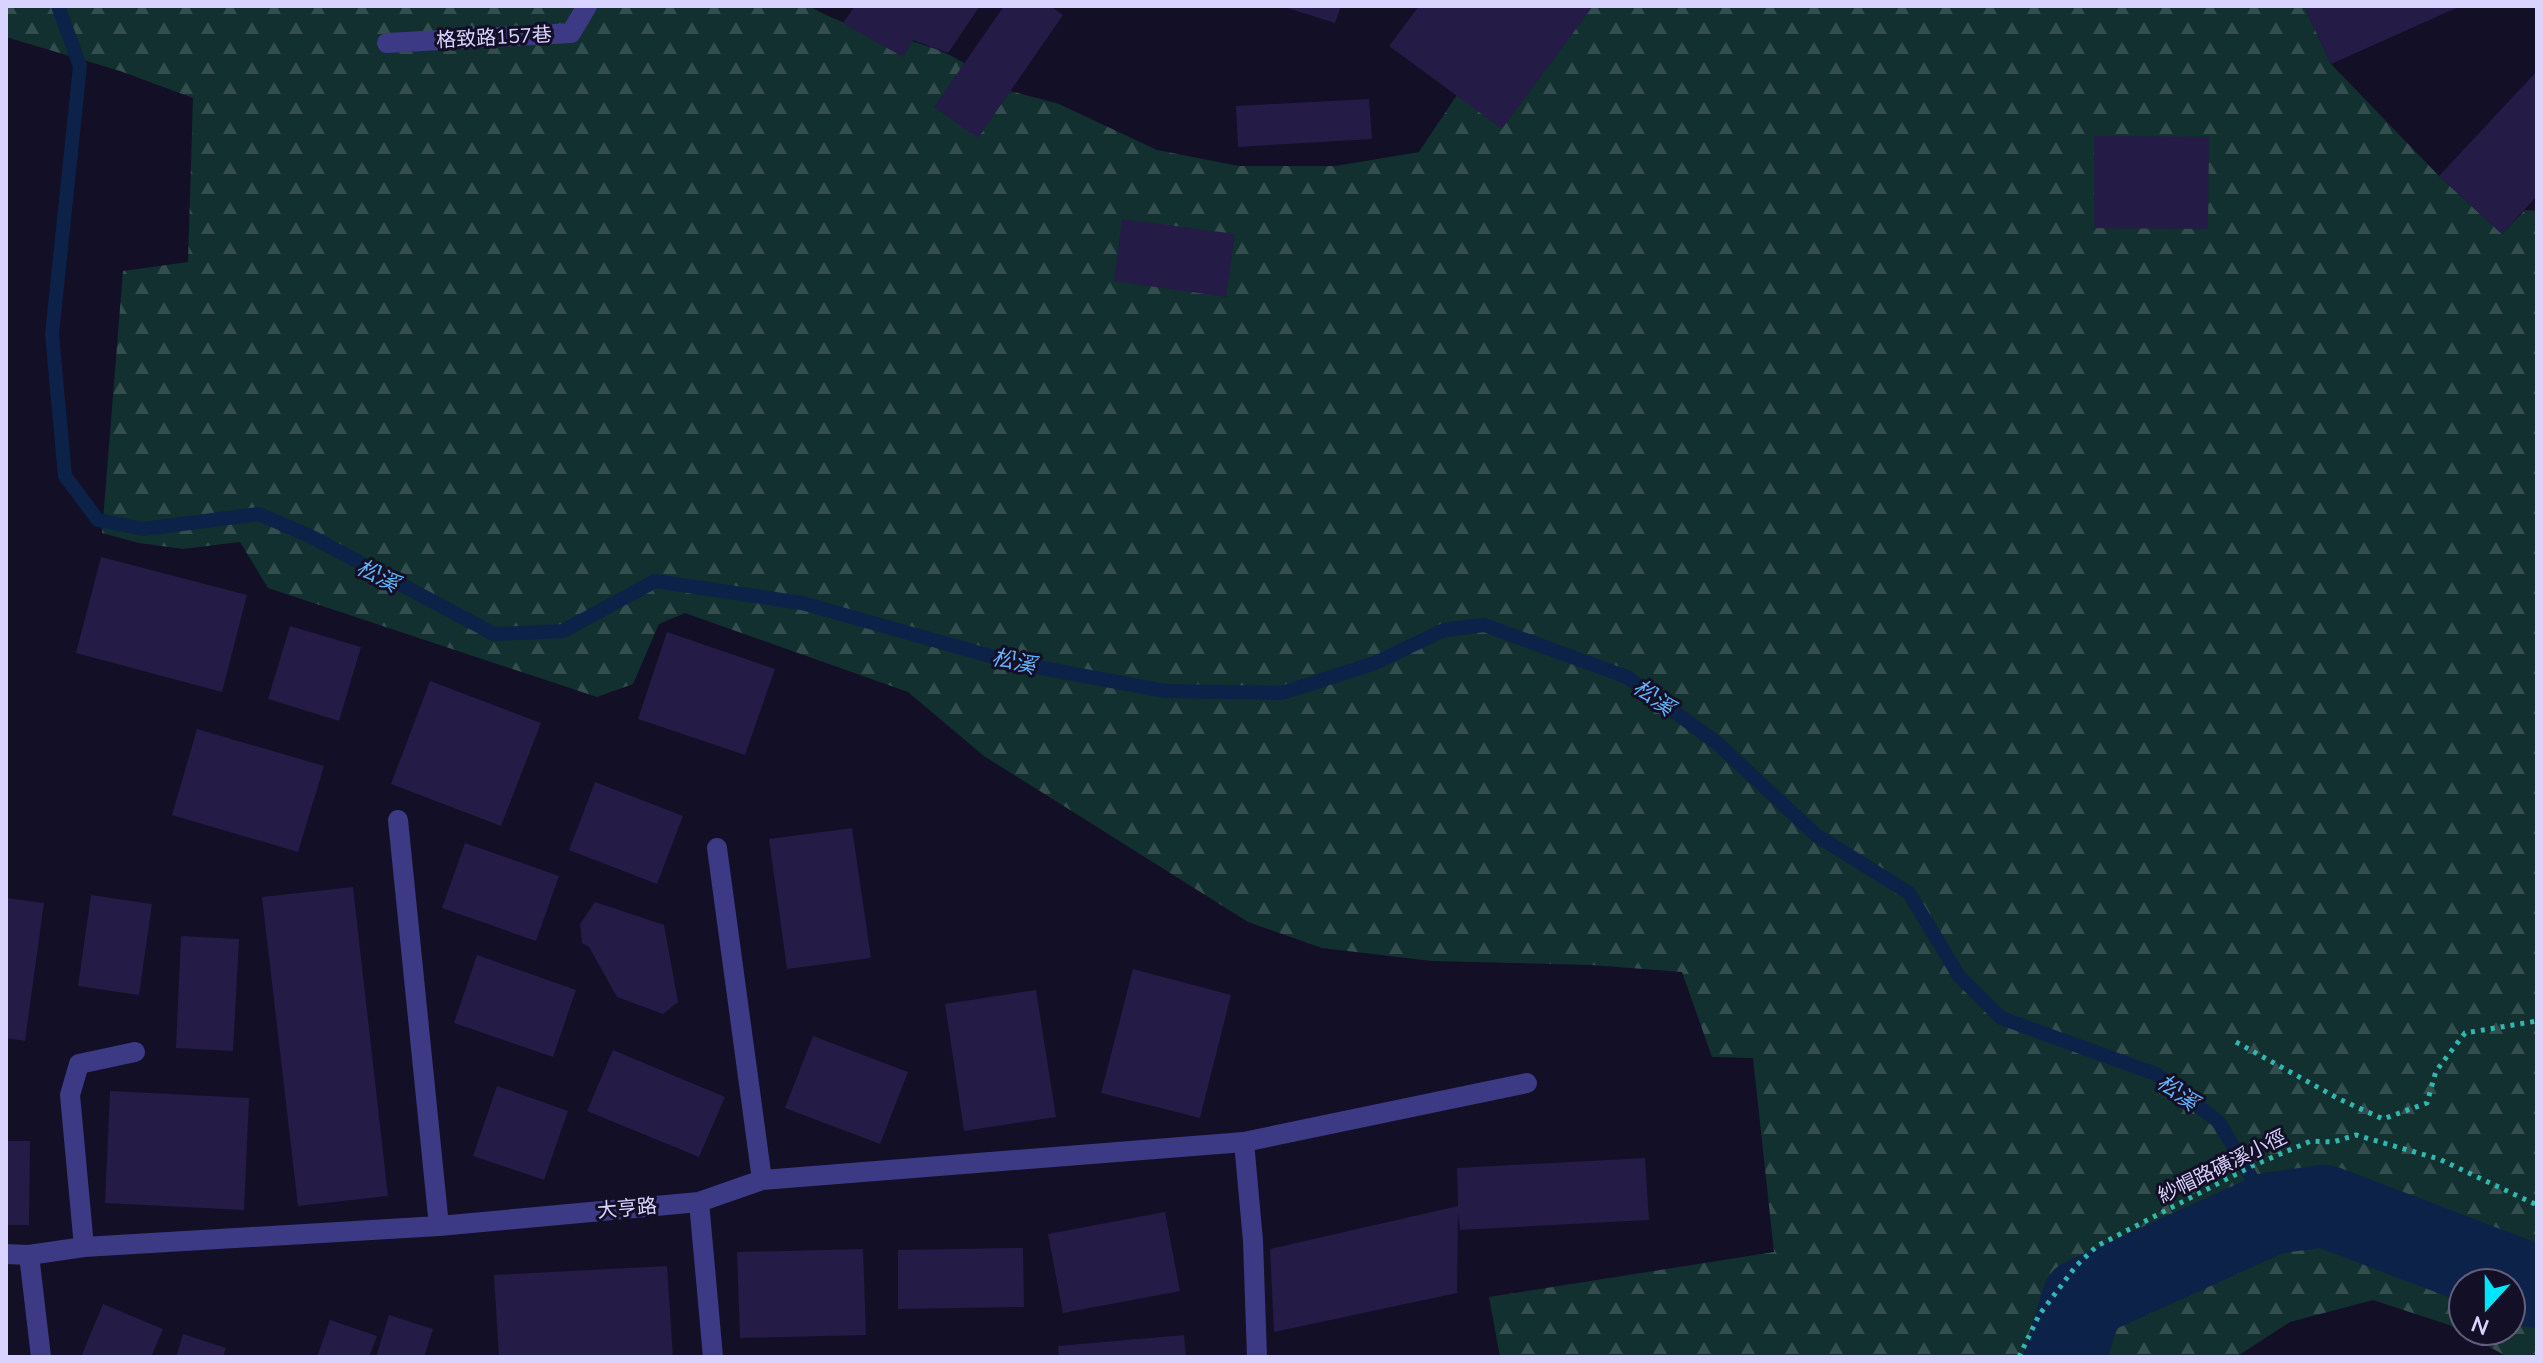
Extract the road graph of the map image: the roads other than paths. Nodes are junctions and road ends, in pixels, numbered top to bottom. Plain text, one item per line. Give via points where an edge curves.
1 (587, 6) edge
2 (387, 43) dead end
3 (398, 820) dead end
4 (717, 848) dead end
5 (135, 1052) dead end
6 (1527, 1083) dead end
7 (1244, 1142) junction
8 (762, 1180) junction
9 (699, 1202) junction
10 (439, 1226) junction
11 (84, 1247) junction
12 (6, 1254) edge
13 (29, 1255) junction
14 (41, 1357) edge
15 (713, 1357) edge
16 (1257, 1357) edge

1 - 2 street, 格致路157巷 via 571,33
3 - 10 street
4 - 8 street
5 - 11 street via 79,1064 70,1095
6 - 7 street, 大亨路
7 - 8 street, 大亨路
7 - 16 street
8 - 9 street, 大亨路
9 - 10 street, 大亨路
9 - 15 street
10 - 11 street, 大亨路
11 - 13 street, 大亨路
12 - 13 street, 大亨路
13 - 14 street

